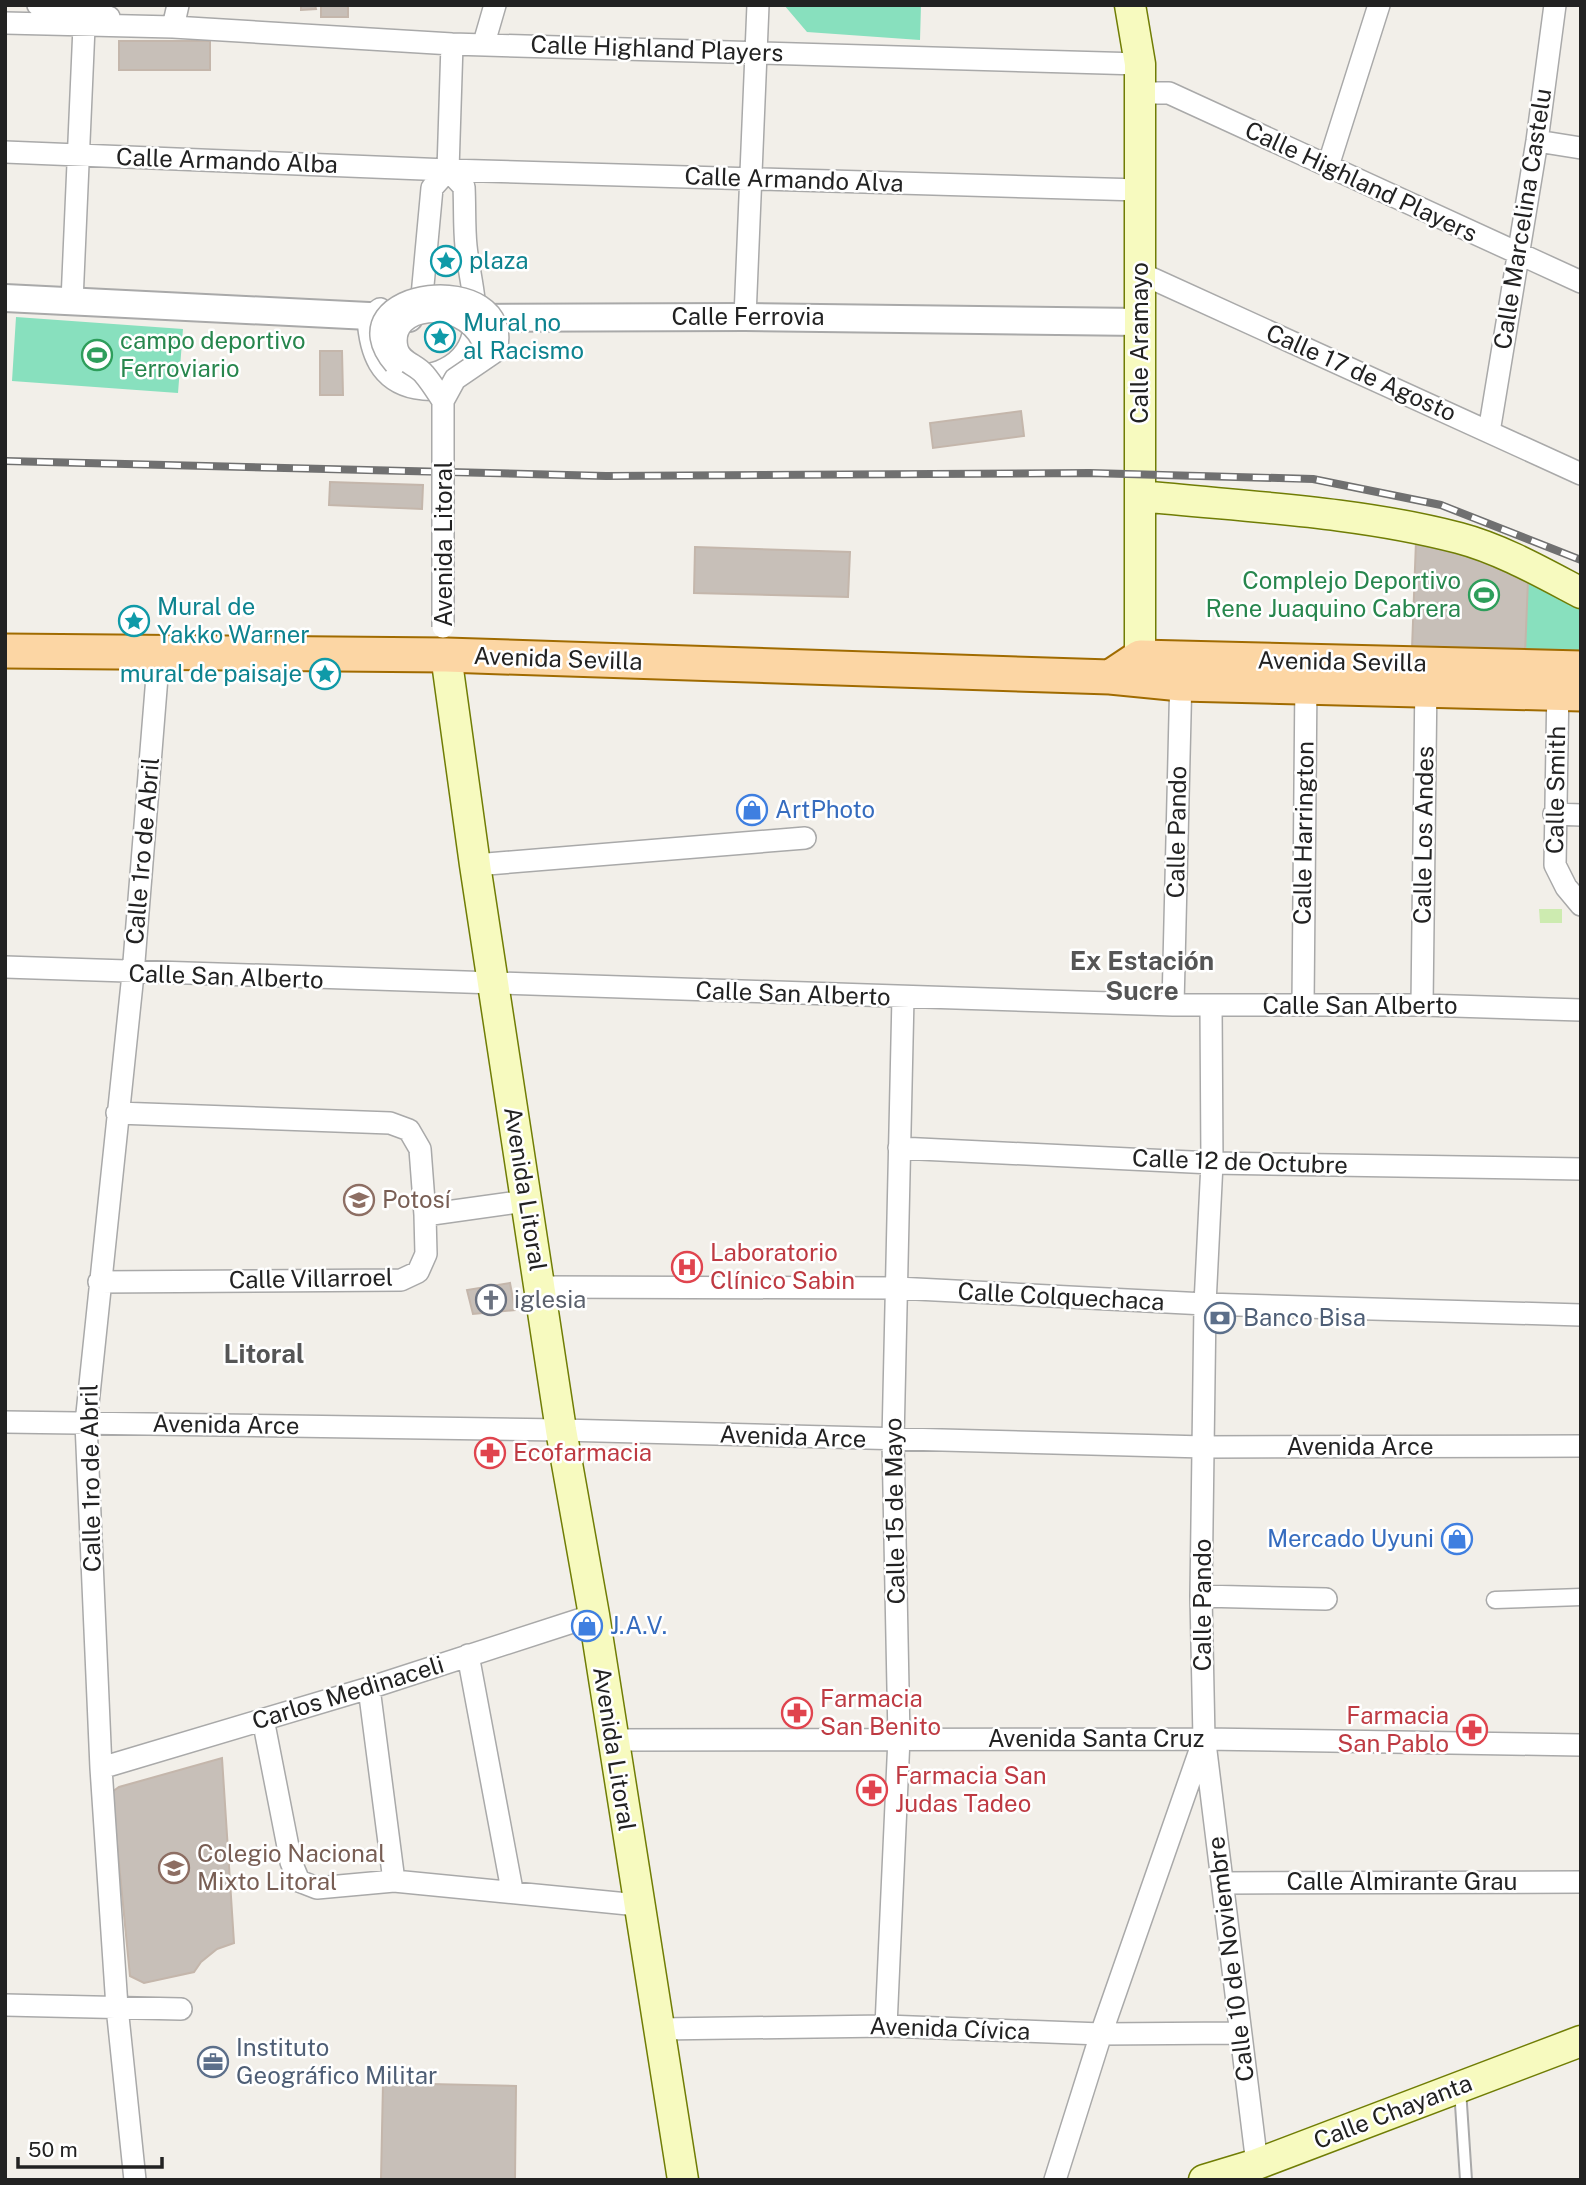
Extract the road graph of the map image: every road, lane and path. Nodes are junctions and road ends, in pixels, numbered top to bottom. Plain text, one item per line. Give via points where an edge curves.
1 (177, 5) edge
2 (495, 5) edge
3 (758, 5) edge
4 (1130, 5) edge
5 (1379, 5) edge
6 (1555, 5) edge
7 (38, 12) edge
8 (5, 23) edge
9 (85, 27) junction
10 (173, 27) junction
11 (484, 43) junction
12 (453, 44) junction
13 (756, 52) junction
14 (1140, 78) junction
15 (1537, 141) junction
16 (1581, 148) edge
17 (5, 152) edge
18 (77, 155) junction
19 (1328, 166) junction
20 (448, 170) junction
21 (749, 179) junction
22 (1140, 190) junction
23 (1519, 255) junction
24 (1140, 273) junction
25 (1581, 282) edge
26 (422, 296) junction
27 (5, 298) edge
28 (72, 302) junction
29 (745, 317) junction
30 (368, 318) junction
31 (483, 318) junction
32 (1140, 323) junction
33 (443, 401) junction
34 (1489, 432) junction
35 (1581, 474) edge
36 (1140, 496) junction
37 (1581, 593) edge
38 (445, 641) junction
39 (5, 651) edge
40 (159, 652) junction
41 (1181, 671) junction
42 (1130, 672) junction
43 (1306, 675) junction
44 (1426, 678) junction
45 (1569, 681) edge
46 (1554, 814) junction
47 (1581, 815) edge
48 (805, 838) dead end
49 (475, 865) junction
50 (1581, 905) edge
51 (5, 967) edge
52 (133, 974) junction
53 (493, 985) junction
54 (904, 997) junction
55 (1173, 1005) junction
56 (1303, 1005) junction
57 (1422, 1005) junction
58 (1211, 1006) junction
59 (1581, 1010) edge
60 (117, 1113) junction
61 (899, 1148) junction
62 (1212, 1163) junction
63 (1581, 1169) edge
64 (526, 1201) junction
65 (425, 1214) junction
66 (99, 1282) junction
67 (540, 1287) junction
68 (897, 1288) junction
69 (1205, 1304) junction
70 (1581, 1315) edge
71 (5, 1422) edge
72 (86, 1423) junction
73 (561, 1430) junction
74 (893, 1440) junction
75 (1581, 1446) edge
76 (1204, 1447) junction
77 (1201, 1596) junction
78 (1581, 1597) edge
79 (1326, 1599) dead end
80 (1495, 1600) dead end
81 (594, 1615) junction
82 (468, 1655) junction
83 (369, 1688) junction
84 (264, 1719) junction
85 (898, 1738) junction
86 (1204, 1739) junction
87 (612, 1740) junction
88 (1581, 1745) edge
89 (101, 1768) junction
90 (394, 1881) junction
91 (1223, 1882) junction
92 (1581, 1882) edge
93 (512, 1891) junction
94 (638, 1905) junction
95 (5, 2005) edge
96 (117, 2007) junction
97 (181, 2009) dead end
98 (886, 2026) junction
99 (660, 2029) junction
100 (1239, 2033) junction
101 (1101, 2034) junction
102 (1581, 2040) edge
103 (1460, 2087) junction
104 (1258, 2172) edge
105 (135, 2180) edge
106 (683, 2180) edge
107 (1055, 2180) edge
108 (1204, 2180) edge
109 (1466, 2180) edge

1 - 10 street
2 - 11 street
3 - 13 street
4 - 14 main road, Calle Aramayo
5 - 19 street
6 - 15 street, Calle Marcelina Castelu
7 - 8 street
7 - 9 street
7 - 10 street
9 - 10 street
9 - 18 street
10 - 12 street, Calle Highland Players
11 - 12 street, Calle Highland Players
11 - 13 street, Calle Highland Players
12 - 20 street
13 - 14 street, Calle Highland Players
13 - 21 street
14 - 19 street, Calle Highland Players
14 - 22 main road, Calle Aramayo
15 - 16 street
15 - 23 street, Calle Marcelina Castelu
17 - 18 street, Calle Armando Alba
18 - 20 street, Calle Armando Alba
18 - 28 street
19 - 23 street, Calle Highland Players
20 - 21 street, Calle Armando Alva
20 - 26 street via 432,188
20 - 31 street via 464,187 466,246
21 - 22 street, Calle Armando Alva
21 - 29 street
22 - 24 main road, Calle Aramayo
23 - 25 street, Calle Highland Players
23 - 34 street, Calle Marcelina Castelu
24 - 32 main road, Calle Aramayo
24 - 34 street, Calle 17 de Agosto
26 - 30 street, Calle Ferrovia via 394,298
26 - 31 street, Calle Ferrovia
27 - 28 street
28 - 30 street
29 - 31 street, Calle Ferrovia
29 - 32 street, Calle Ferrovia
30 - 31 street
30 - 31 street via 370,345 387,375 403,385 447,388 477,369 485,358
31 - 33 street, bridge via 425,312 409,317 401,327 397,348 401,356 423,372
31 - 33 street, bridge via 470,347 453,365 435,374 411,374 395,364 386,353 385,321 395,308 413,298 438,293 472,302 487,313 497,327 496,351 455,379
32 - 36 main road, Calle Aramayo
33 - 38 street, Avenida Litoral, bridge
34 - 35 street, Calle 17 de Agosto
36 - 37 main road via 1366,520 1461,538
36 - 42 main road, Calle Aramayo
38 - 40 main road, Avenida Sevilla
38 - 42 main road, Avenida Sevilla
38 - 49 main road, Avenida Litoral
39 - 40 main road, Avenida Sevilla
40 - 52 street, Calle 1ro de Abril
41 - 42 main road, Avenida Sevilla
41 - 43 main road, Avenida Sevilla
41 - 55 street, Calle Pando
43 - 44 main road, Avenida Sevilla
43 - 56 street, Calle Harrington
44 - 45 main road, Avenida Sevilla
44 - 57 street, Calle Los Andes
45 - 46 street, Calle Smith
46 - 47 street
46 - 50 street, Calle Smith via 1555,865
48 - 49 street
49 - 53 main road, Avenida Litoral
51 - 52 street, Calle San Alberto
52 - 53 street, Calle San Alberto
52 - 60 street, Calle 1ro de Abril
53 - 54 street, Calle San Alberto
53 - 64 main road, Avenida Litoral
54 - 55 street, Calle San Alberto
54 - 61 street, Calle 15 de Mayo
55 - 58 street, Calle San Alberto
56 - 57 street, Calle San Alberto
56 - 58 street, Calle San Alberto
57 - 59 street, Calle San Alberto
58 - 62 street, Calle Pando
60 - 65 street, Calle Villarroel via 390,1123 409,1130 419,1149
60 - 66 street, Calle 1ro de Abril
61 - 62 street, Calle 12 de Octubre
61 - 68 street, Calle 15 de Mayo
62 - 63 street, Calle 12 de Octubre
62 - 69 street, Calle Pando
64 - 65 street
64 - 67 main road, Avenida Litoral
65 - 66 street, Calle Villarroel via 426,1254 418,1272 401,1280
66 - 72 street, Calle 1ro de Abril
67 - 68 street, Calle Colquechaca
67 - 73 main road, Avenida Litoral
68 - 69 street, Calle Colquechaca
68 - 74 street, Calle 15 de Mayo
69 - 70 street, Calle Colquechaca
69 - 76 street, Calle Pando
71 - 72 street, Avenida Arce
72 - 73 street, Avenida Arce
72 - 89 street, Calle 1ro de Abril
73 - 74 street, Avenida Arce
73 - 81 main road, Avenida Litoral
74 - 76 street, Avenida Arce
74 - 85 street, Calle 15 de Mayo
75 - 76 street, Avenida Arce
76 - 77 street, Calle Pando
77 - 79 street
77 - 86 street, Calle Pando
78 - 80 street
81 - 82 street, Carlos Medinaceli
81 - 87 main road, Avenida Litoral
82 - 83 street, Carlos Medinaceli
82 - 93 street
83 - 84 street, Carlos Medinaceli
83 - 90 street
84 - 89 street, Carlos Medinaceli
84 - 90 street via 291,1862 299,1881 317,1888
85 - 86 street, Avenida Santa Cruz
85 - 87 street, Avenida Santa Cruz
85 - 98 street, Calle 15 de Mayo
86 - 88 street, Avenida Santa Cruz
86 - 91 street, Calle 10 de Noviembre
86 - 101 street, Calle Pando
87 - 94 main road, Avenida Litoral
89 - 96 street, Calle 1ro de Abril
90 - 93 street
91 - 92 street, Calle Almirante Grau
91 - 100 street, Calle 10 de Noviembre
93 - 94 street
94 - 99 main road, Avenida Litoral
95 - 96 street
96 - 97 street
96 - 105 street, Calle 1ro de Abril
98 - 99 street, Avenida Cívica
98 - 101 street, Avenida Cívica
99 - 106 main road, Avenida Litoral
100 - 101 street, Avenida Cívica
100 - 104 street, Calle 10 de Noviembre
101 - 107 street, Calle Pando
102 - 103 main road, Calle Chayanta
103 - 104 main road, Calle Chayanta
103 - 109 lane
104 - 108 main road, Calle Chayanta

